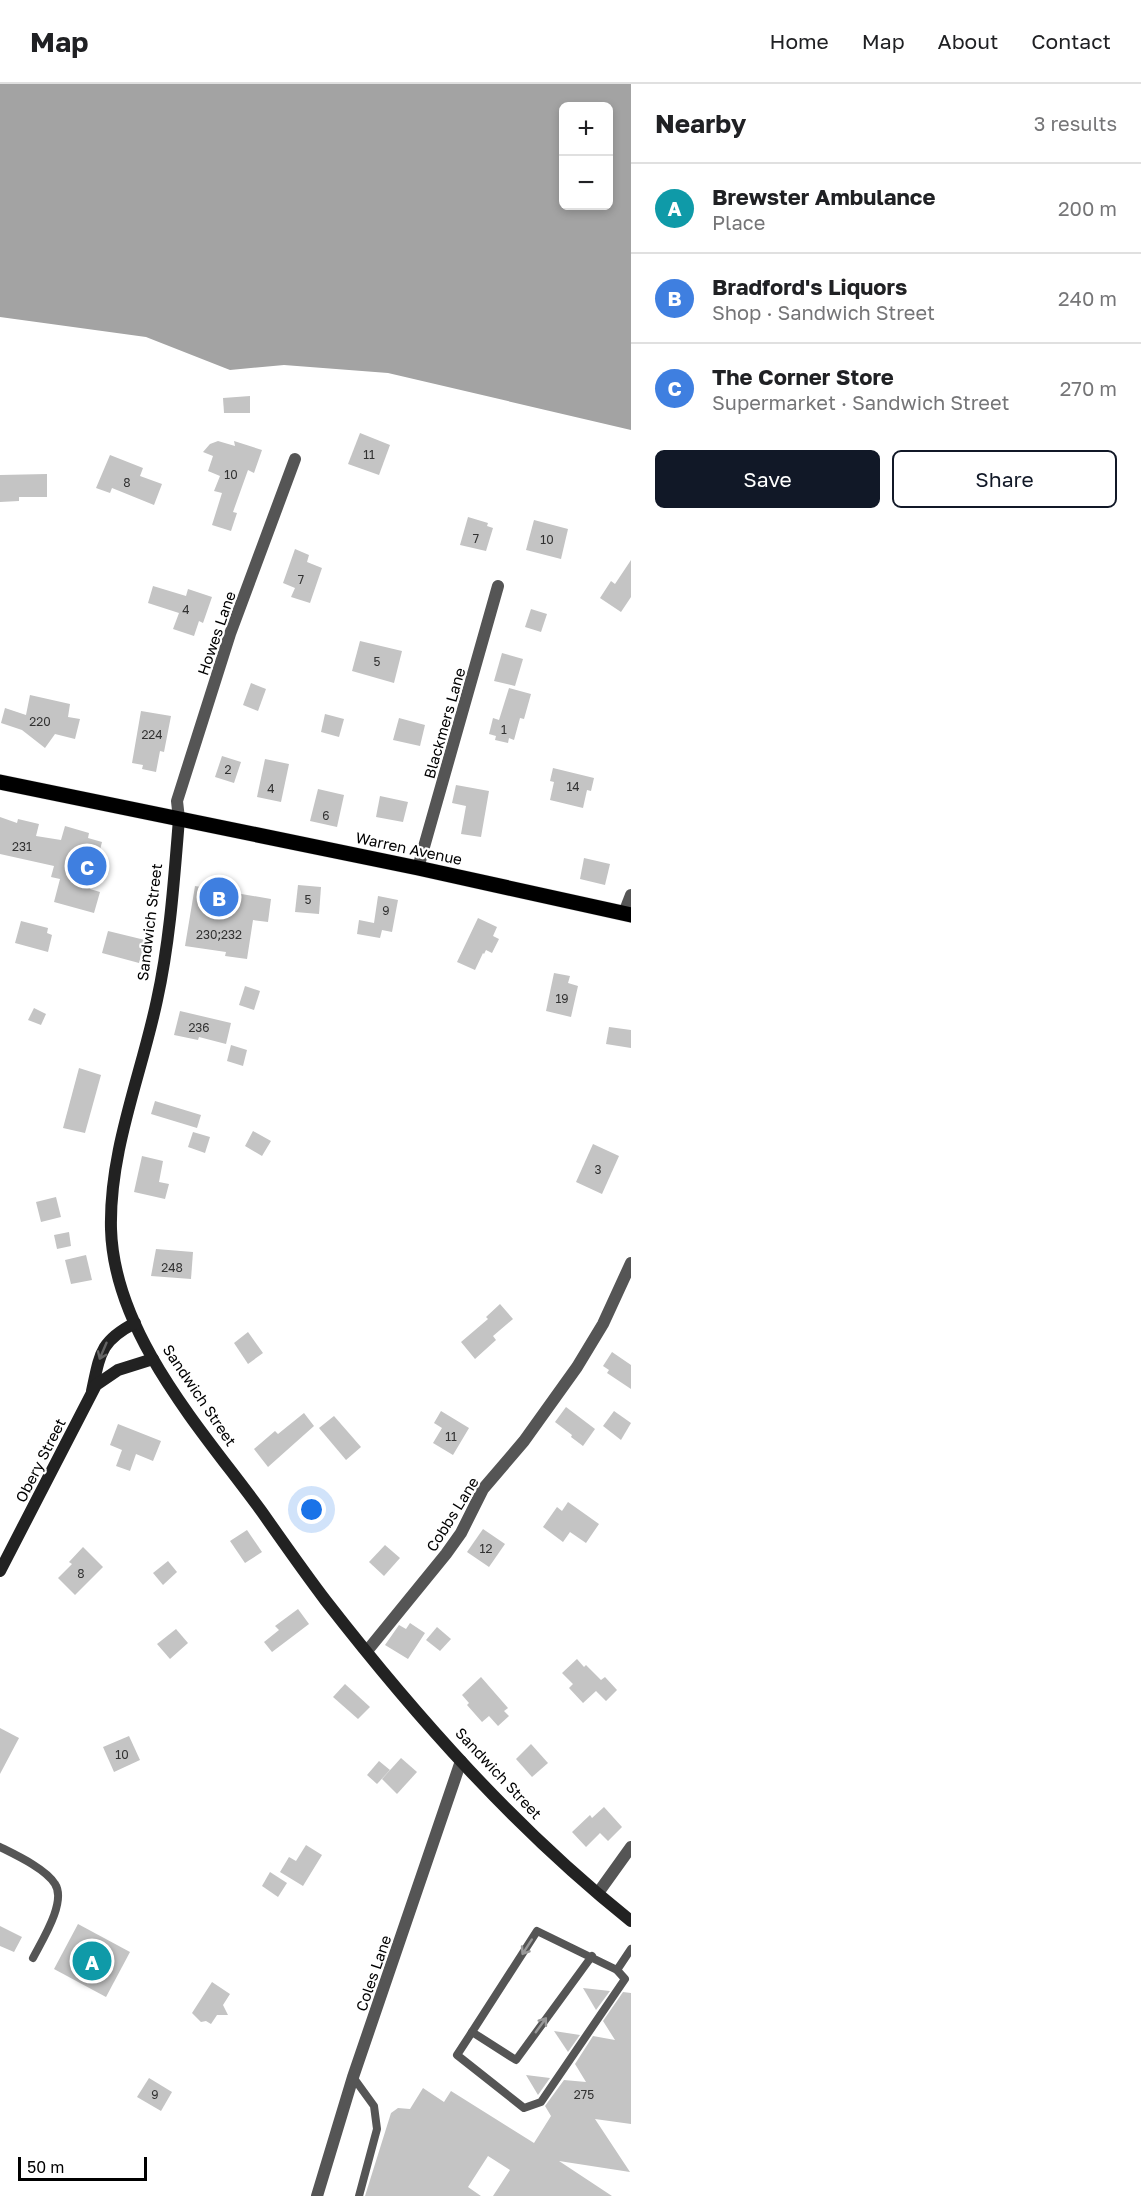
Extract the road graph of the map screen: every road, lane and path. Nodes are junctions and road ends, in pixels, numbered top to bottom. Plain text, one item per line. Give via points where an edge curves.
1 (295, 459) dead end
2 (498, 586) dead end
3 (0, 782) edge
4 (179, 819) junction
5 (418, 868) junction
6 (631, 895) edge
7 (628, 914) edge
8 (631, 1263) edge
9 (135, 1323) junction
10 (153, 1359) junction
11 (91, 1395) junction
12 (0, 1571) edge
13 (367, 1652) junction
14 (461, 1761) junction
15 (0, 1847) edge
16 (631, 1847) edge
17 (598, 1893) junction
18 (631, 1921) edge
19 (631, 1949) edge
20 (592, 1956) junction
21 (33, 1958) dead end
22 (617, 1970) junction
23 (472, 2032) junction
24 (353, 2077) junction
25 (317, 2196) edge
26 (358, 2196) edge

1 - 4 street, Howes Lane via 177,801
2 - 5 street, Blackmers Lane
3 - 4 main road
4 - 5 main road, Warren Avenue
4 - 9 main road, Sandwich Street via 163,970 124,1127 112,1207 114,1257
5 - 7 main road, Warren Avenue
6 - 7 street
8 - 13 street, Cobbs Lane via 603,1324 560,1391 483,1490 446,1554
9 - 10 main road, Sandwich Street
9 -> 11 main road, Obery Street via 108,1339
10 - 11 main road, Obery Street via 111,1373 96,1385
10 - 13 main road, Sandwich Street via 304,1572
11 - 12 main road, Obery Street
13 - 14 main road, Sandwich Street
14 - 17 main road, Sandwich Street via 532,1835
14 - 24 street, Coles Lane
15 - 21 lane via 42,1872 58,1890 55,1914
16 - 17 street
17 - 18 main road, Sandwich Street
19 - 22 lane
20 - 22 lane
20 -> 23 lane via 537,1931
23 -> 20 lane via 516,2060
22 - 23 lane via 625,1979 541,2102 524,2108 458,2055
24 - 25 street, Coles Lane
24 - 26 lane via 374,2106 377,2129

